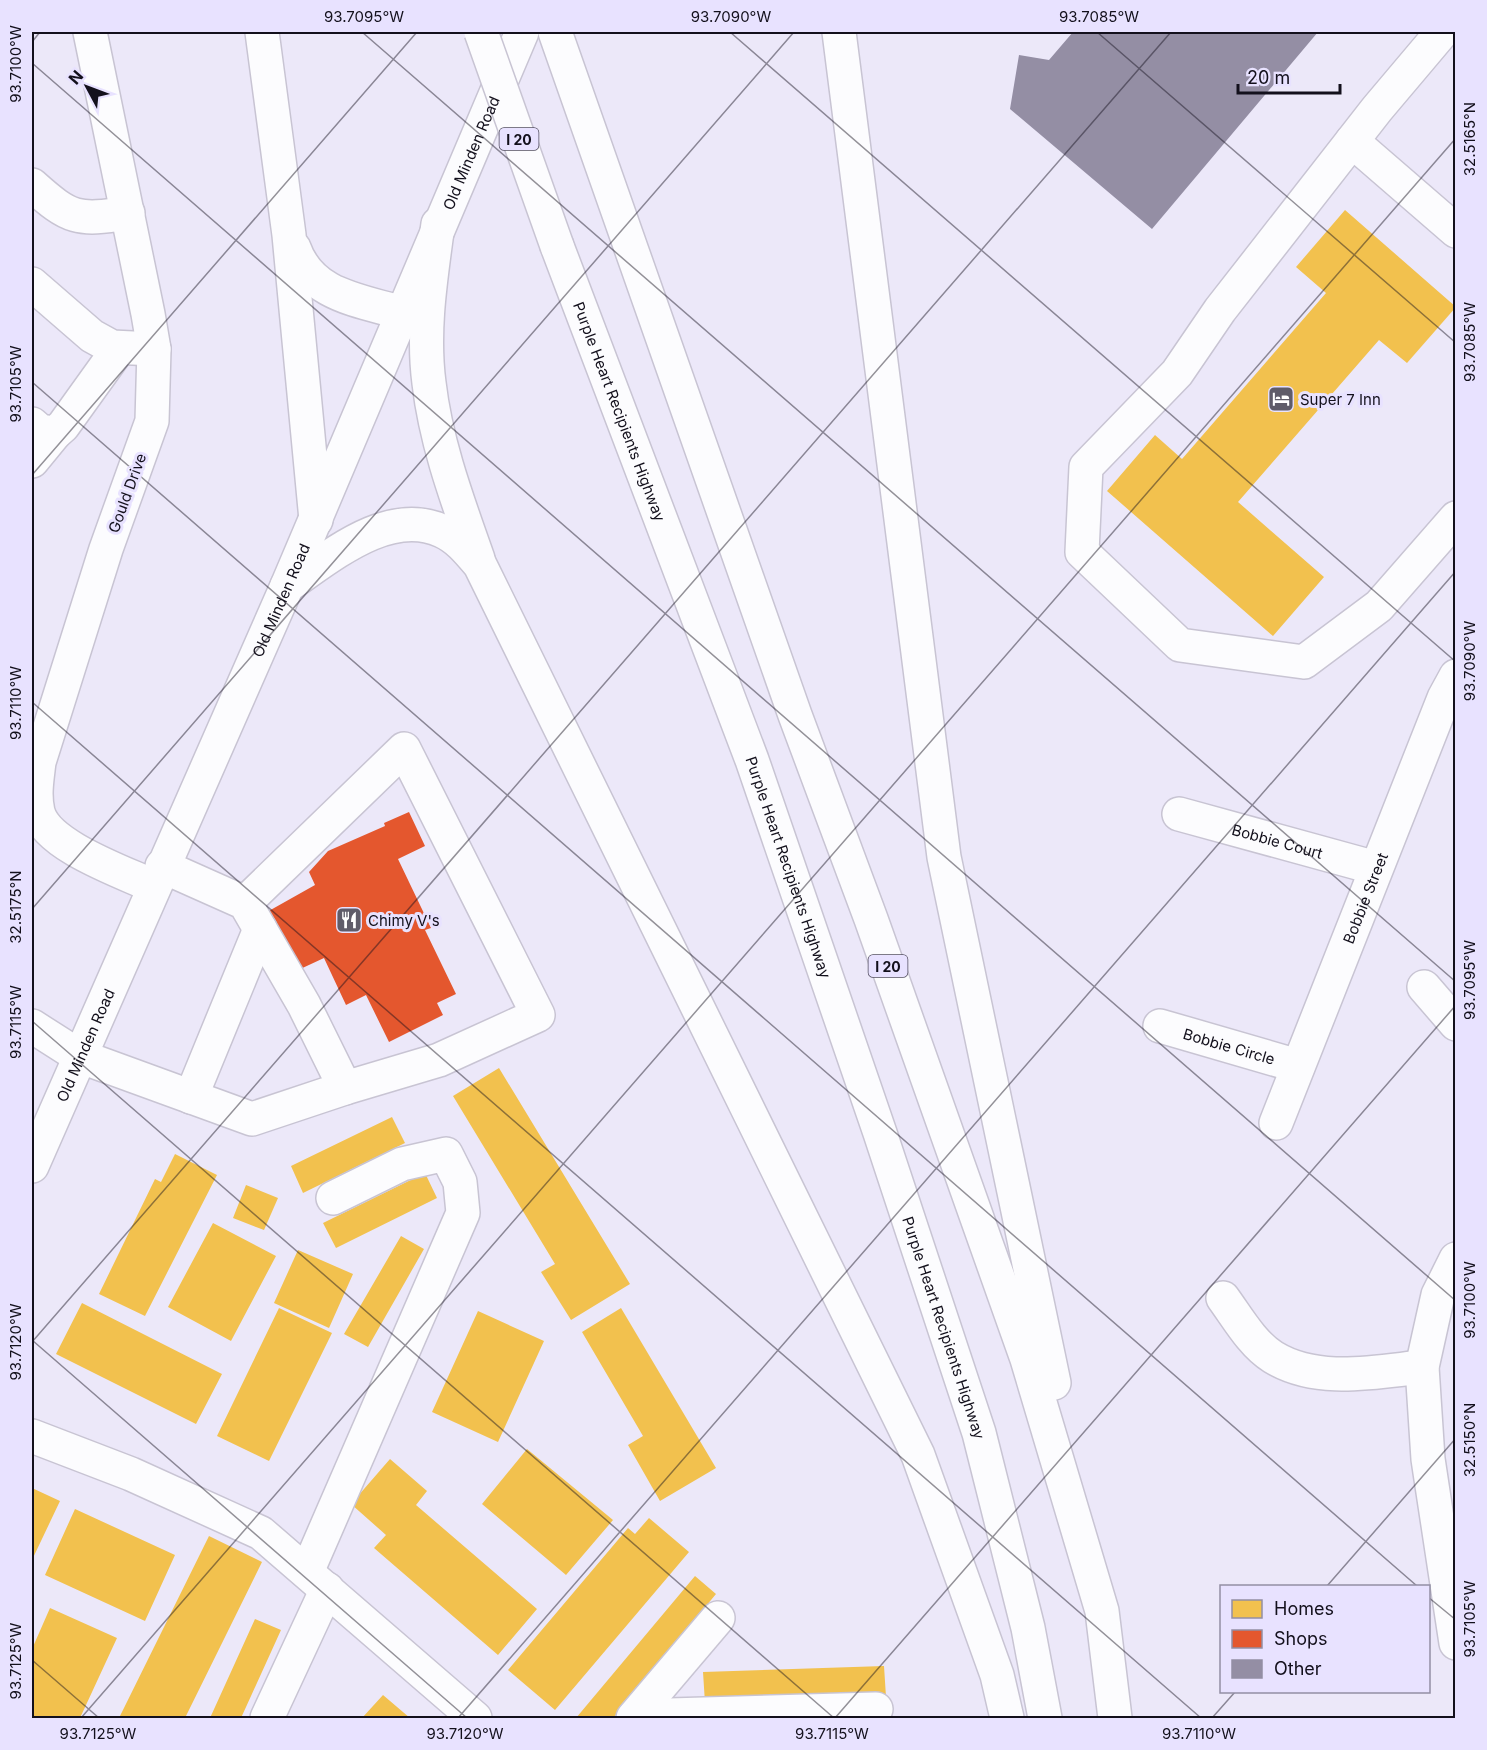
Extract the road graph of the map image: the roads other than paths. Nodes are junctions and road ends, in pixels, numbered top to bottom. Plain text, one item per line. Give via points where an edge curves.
1 (90, 32) edge
2 (262, 32) edge
3 (481, 32) edge
4 (522, 32) edge
5 (555, 32) edge
6 (839, 32) edge
7 (1442, 32) edge
8 (1352, 141) junction
9 (32, 185) edge
10 (128, 213) junction
11 (438, 224) junction
12 (1455, 231) edge
13 (289, 235) junction
14 (32, 284) edge
15 (402, 313) junction
16 (119, 348) junction
17 (154, 349) junction
18 (43, 429) edge
19 (32, 461) edge
20 (1455, 518) edge
21 (316, 519) junction
22 (480, 565) junction
23 (287, 586) junction
24 (1455, 676) edge
25 (35, 814) edge
26 (1179, 814) dead end
27 (1377, 868) junction
28 (157, 876) junction
29 (252, 916) junction
30 (1424, 987) dead end
31 (1455, 1024) edge
32 (32, 1026) edge
33 (1160, 1026) dead end
34 (79, 1056) junction
35 (1298, 1066) junction
36 (345, 1088) junction
37 (191, 1097) junction
38 (1276, 1123) dead end
39 (32, 1166) edge
40 (333, 1198) dead end
41 (1455, 1259) edge
42 (1222, 1298) dead end
43 (1422, 1367) junction
44 (32, 1436) edge
45 (317, 1580) junction
46 (1102, 1611) junction
47 (718, 1618) dead end
48 (1455, 1643) edge
49 (876, 1709) dead end
50 (634, 1717) edge
51 (267, 1719) edge
52 (476, 1719) edge
53 (1007, 1719) edge
54 (1045, 1719) edge
55 (1115, 1719) edge

1 - 10 main road, Gould Drive
2 - 13 main road
3 - 54 main road, Purple Heart Recipients Highway / I 20, bridge via 557,246 752,760 902,1200 979,1432 1028,1628
4 - 11 main road, Old Minden Road
5 - 46 main road, I 20 via 1023,1348
6 - 46 main road via 944,857
7 - 8 main road
8 - 12 main road
8 - 20 main road via 1220,310 1177,373 1086,467 1082,552 1180,645 1304,662 1379,606
9 - 10 main road via 73,216 91,219
10 - 17 main road, Gould Drive
11 - 15 main road, Old Minden Road
11 - 22 main road via 427,307 428,382 451,481
13 - 15 main road via 300,265 315,281 334,292
13 - 21 main road
14 - 16 main road via 92,336
15 - 21 main road, Old Minden Road
16 - 17 main road
16 - 18 main road via 63,426
17 - 25 main road, Gould Drive via 152,421 106,549 39,762
18 - 19 main road
21 - 23 main road, Old Minden Road
22 - 23 main road via 461,544 441,531 421,526 394,527 366,534
22 - 53 main road via 918,1455 997,1675
23 - 28 main road, Old Minden Road
24 - 27 main road, Bobbie Street
25 - 28 main road, Gould Drive via 71,847
26 - 27 main road, Bobbie Court
27 - 35 main road, Bobbie Street
28 - 29 main road, Gould Drive
28 - 34 main road, Old Minden Road
29 - 36 main road via 304,1005
29 - 36 main road via 404,749 538,1015 439,1060
29 - 37 main road
30 - 31 main road
32 - 34 main road
33 - 35 main road, Bobbie Circle
34 - 37 main road
34 - 39 main road, Old Minden Road
35 - 38 main road, Bobbie Street
36 - 37 main road via 252,1119
40 - 45 main road via 402,1164 446,1154 460,1182 463,1213
41 - 43 main road via 1438,1295
42 - 43 main road via 1272,1356 1302,1369 1347,1374
43 - 48 main road via 1428,1459
44 - 45 main road via 130,1474 261,1533
45 - 51 main road
45 - 52 main road
46 - 55 main road, I 20
47 - 50 main road
49 - 50 main road

